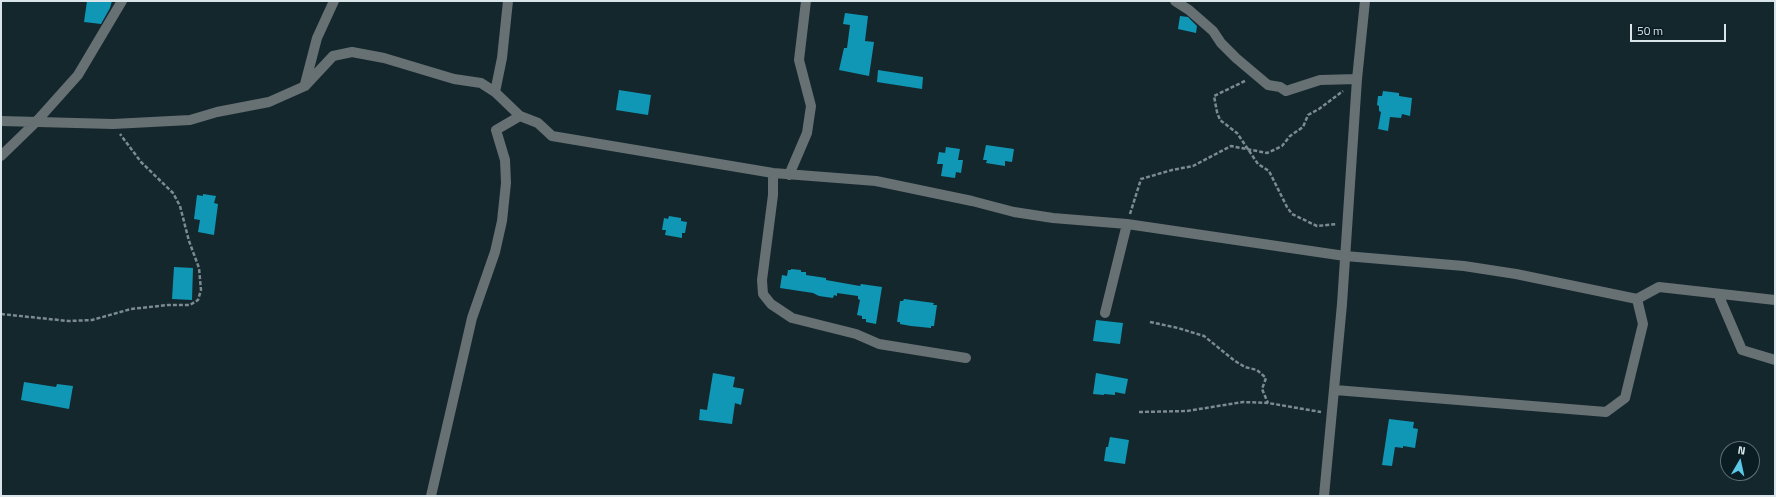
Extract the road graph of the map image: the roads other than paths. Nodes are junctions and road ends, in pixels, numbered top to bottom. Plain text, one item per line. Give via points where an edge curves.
1 (122, 1) edge
2 (334, 1) edge
3 (508, 1) edge
4 (806, 1) edge
5 (1175, 1) edge
6 (1365, 1) edge
7 (1357, 79) junction
8 (305, 86) junction
9 (495, 92) junction
10 (520, 116) junction
11 (1, 121) edge
12 (35, 123) junction
13 (1, 156) edge
14 (773, 173) junction
15 (789, 174) junction
16 (1127, 224) junction
17 (1345, 256) junction
18 (1718, 294) junction
19 (1637, 299) junction
20 (1775, 300) edge
21 (1105, 313) dead end
22 (966, 358) dead end
23 (1775, 360) edge
24 (1334, 390) junction
25 (431, 496) edge
26 (1324, 496) edge

1 - 12 street via 78,75
2 - 8 street via 317,38
3 - 9 street via 502,58
4 - 15 street via 799,60 811,106 807,132
5 - 7 street via 1213,31 1221,43 1268,85 1286,91 1320,80
6 - 7 street
7 - 17 street
8 - 9 street via 333,56 352,52 384,58 454,79 481,83
8 - 12 street via 269,102 190,120 113,124
9 - 10 street
10 - 14 street via 538,123 552,136
10 - 25 street via 496,130 505,160 506,182 502,221 495,252 472,318
11 - 12 street
12 - 13 street
14 - 15 street
14 - 22 street via 773,195 762,280 763,294 771,304 792,318 856,334 879,344
15 - 16 street via 876,181 1014,212
16 - 17 street
16 - 21 street
17 - 19 street via 1464,266
17 - 24 street
18 - 19 street via 1659,287
18 - 20 street
18 - 23 street via 1742,350
19 - 24 street via 1643,324 1625,398 1606,412
24 - 26 street

